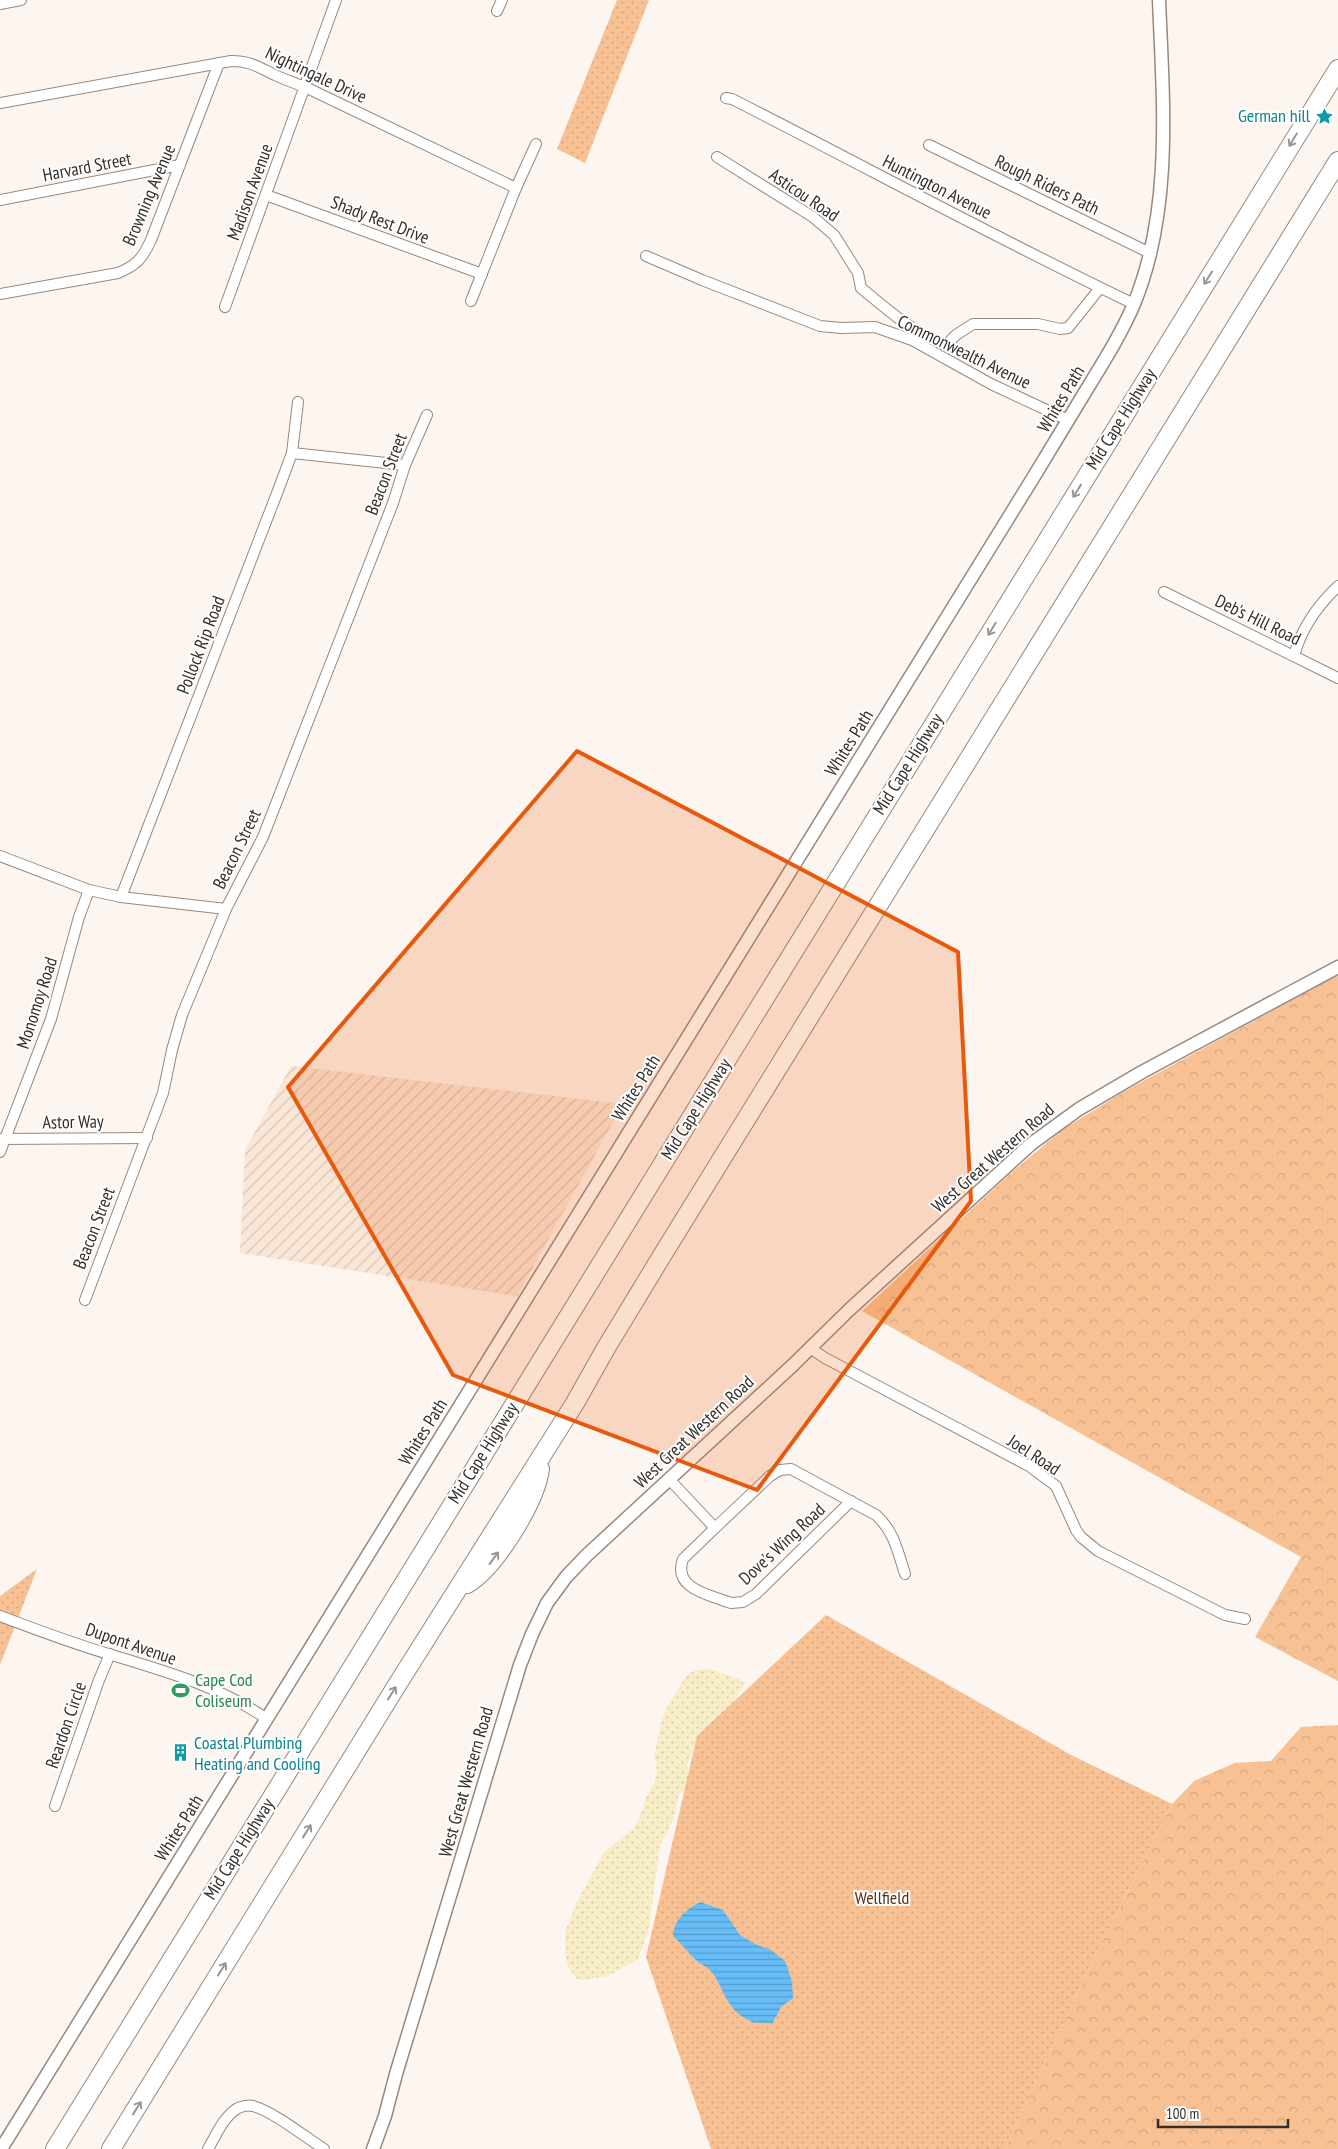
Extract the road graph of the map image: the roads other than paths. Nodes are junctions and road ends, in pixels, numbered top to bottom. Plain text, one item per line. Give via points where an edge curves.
1 (22, 0) edge
2 (336, 0) edge
3 (502, 0) edge
4 (1159, 0) edge
5 (0, 4) edge
6 (497, 11) dead end
7 (219, 63) junction
8 (1338, 69) edge
9 (304, 87) junction
10 (726, 98) dead end
11 (0, 103) edge
12 (536, 144) dead end
13 (929, 145) dead end
14 (717, 157) dead end
15 (1338, 161) edge
16 (180, 165) junction
17 (516, 188) junction
18 (266, 194) junction
19 (0, 200) edge
20 (1150, 253) junction
21 (646, 256) dead end
22 (482, 274) junction
23 (1100, 288) junction
24 (0, 294) edge
25 (471, 301) dead end
26 (1134, 304) junction
27 (226, 307) dead end
28 (298, 402) dead end
29 (427, 415) dead end
30 (1068, 420) junction
31 (292, 453) junction
32 (405, 465) junction
33 (1338, 586) edge
34 (1164, 592) dead end
35 (1294, 656) junction
36 (1338, 678) edge
37 (0, 856) edge
38 (89, 890) junction
39 (121, 897) junction
40 (226, 909) junction
41 (1338, 967) edge
42 (146, 1138) junction
43 (3, 1139) edge
44 (0, 1152) edge
45 (85, 1300) dead end
46 (810, 1348) junction
47 (669, 1479) junction
48 (851, 1501) junction
49 (715, 1528) junction
50 (905, 1574) dead end
51 (0, 1616) edge
52 (1245, 1619) dead end
53 (110, 1654) junction
54 (266, 1719) junction
55 (55, 1806) dead end
56 (1, 2149) edge
57 (54, 2149) edge
58 (111, 2149) edge
59 (208, 2149) edge
60 (324, 2149) edge
61 (373, 2149) edge

1 - 5 street
2 - 9 street, Madison Avenue
3 - 6 street
4 - 20 street, Whites Path via 1162,166
7 - 9 street, Nightingale Drive via 250,63
7 - 11 street, Nightingale Drive
7 - 16 street, Browning Avenue
8 -> 57 highway, Mid Cape Highway
9 - 17 street, Nightingale Drive
9 - 18 street, Madison Avenue
10 - 23 street, Huntington Avenue
12 - 17 street
13 - 20 street, Rough Riders Path
14 - 23 street, Asticou Road via 813,216 834,235 858,273 861,288 892,313 946,346 973,324 1038,324 1068,328
58 -> 15 highway via 458,1590 480,1575 527,1508 536,1487 543,1455 658,1262
16 - 19 street, Harvard Street
16 - 24 street, Browning Avenue via 151,240 135,265 118,273
17 - 22 street
18 - 22 street, Shady Rest Drive
18 - 27 street, Madison Avenue
20 - 26 street, Whites Path
21 - 30 street, Commonwealth Avenue via 820,326 875,327 912,340 991,384
22 - 25 street
23 - 26 street, Huntington Avenue
26 - 30 street, Whites Path via 1120,334
28 - 31 street, Pollock Rip Road
29 - 32 street, Beacon Street
30 - 54 street, Whites Path
31 - 32 street
31 - 39 street, Pollock Rip Road
32 - 40 street, Beacon Street via 284,786 263,837
33 - 35 street via 1302,632
34 - 35 street, Deb's Hill Road
35 - 36 street, Deb's Hill Road
37 - 38 street
38 - 39 street
38 - 43 street, Monomoy Road via 51,1019
39 - 40 street
40 - 42 street, Beacon Street via 182,1015 163,1093
41 - 46 street, West Great Western Road via 1142,1072 1031,1144
42 - 43 street, Astor Way
42 - 45 street, Beacon Street
43 - 44 street, Monomoy Road
46 - 47 street, West Great Western Road
46 - 52 street, Joel Road via 1048,1478 1056,1486 1076,1530 1098,1551 1225,1615
47 - 49 street
47 - 61 street, West Great Western Road via 566,1576 547,1603 532,1634 512,1687
48 - 49 street via 786,1469 770,1476
48 - 49 street, Dove's Wing Road via 756,1594 737,1603 698,1591 682,1577 683,1559
48 - 50 street via 885,1523 892,1534
51 - 53 street, Dupont Avenue
53 - 54 street, Dupont Avenue via 233,1698
53 - 55 street, Reardon Circle
54 - 56 street, Whites Path
59 - 60 street via 232,2113 252,2106

